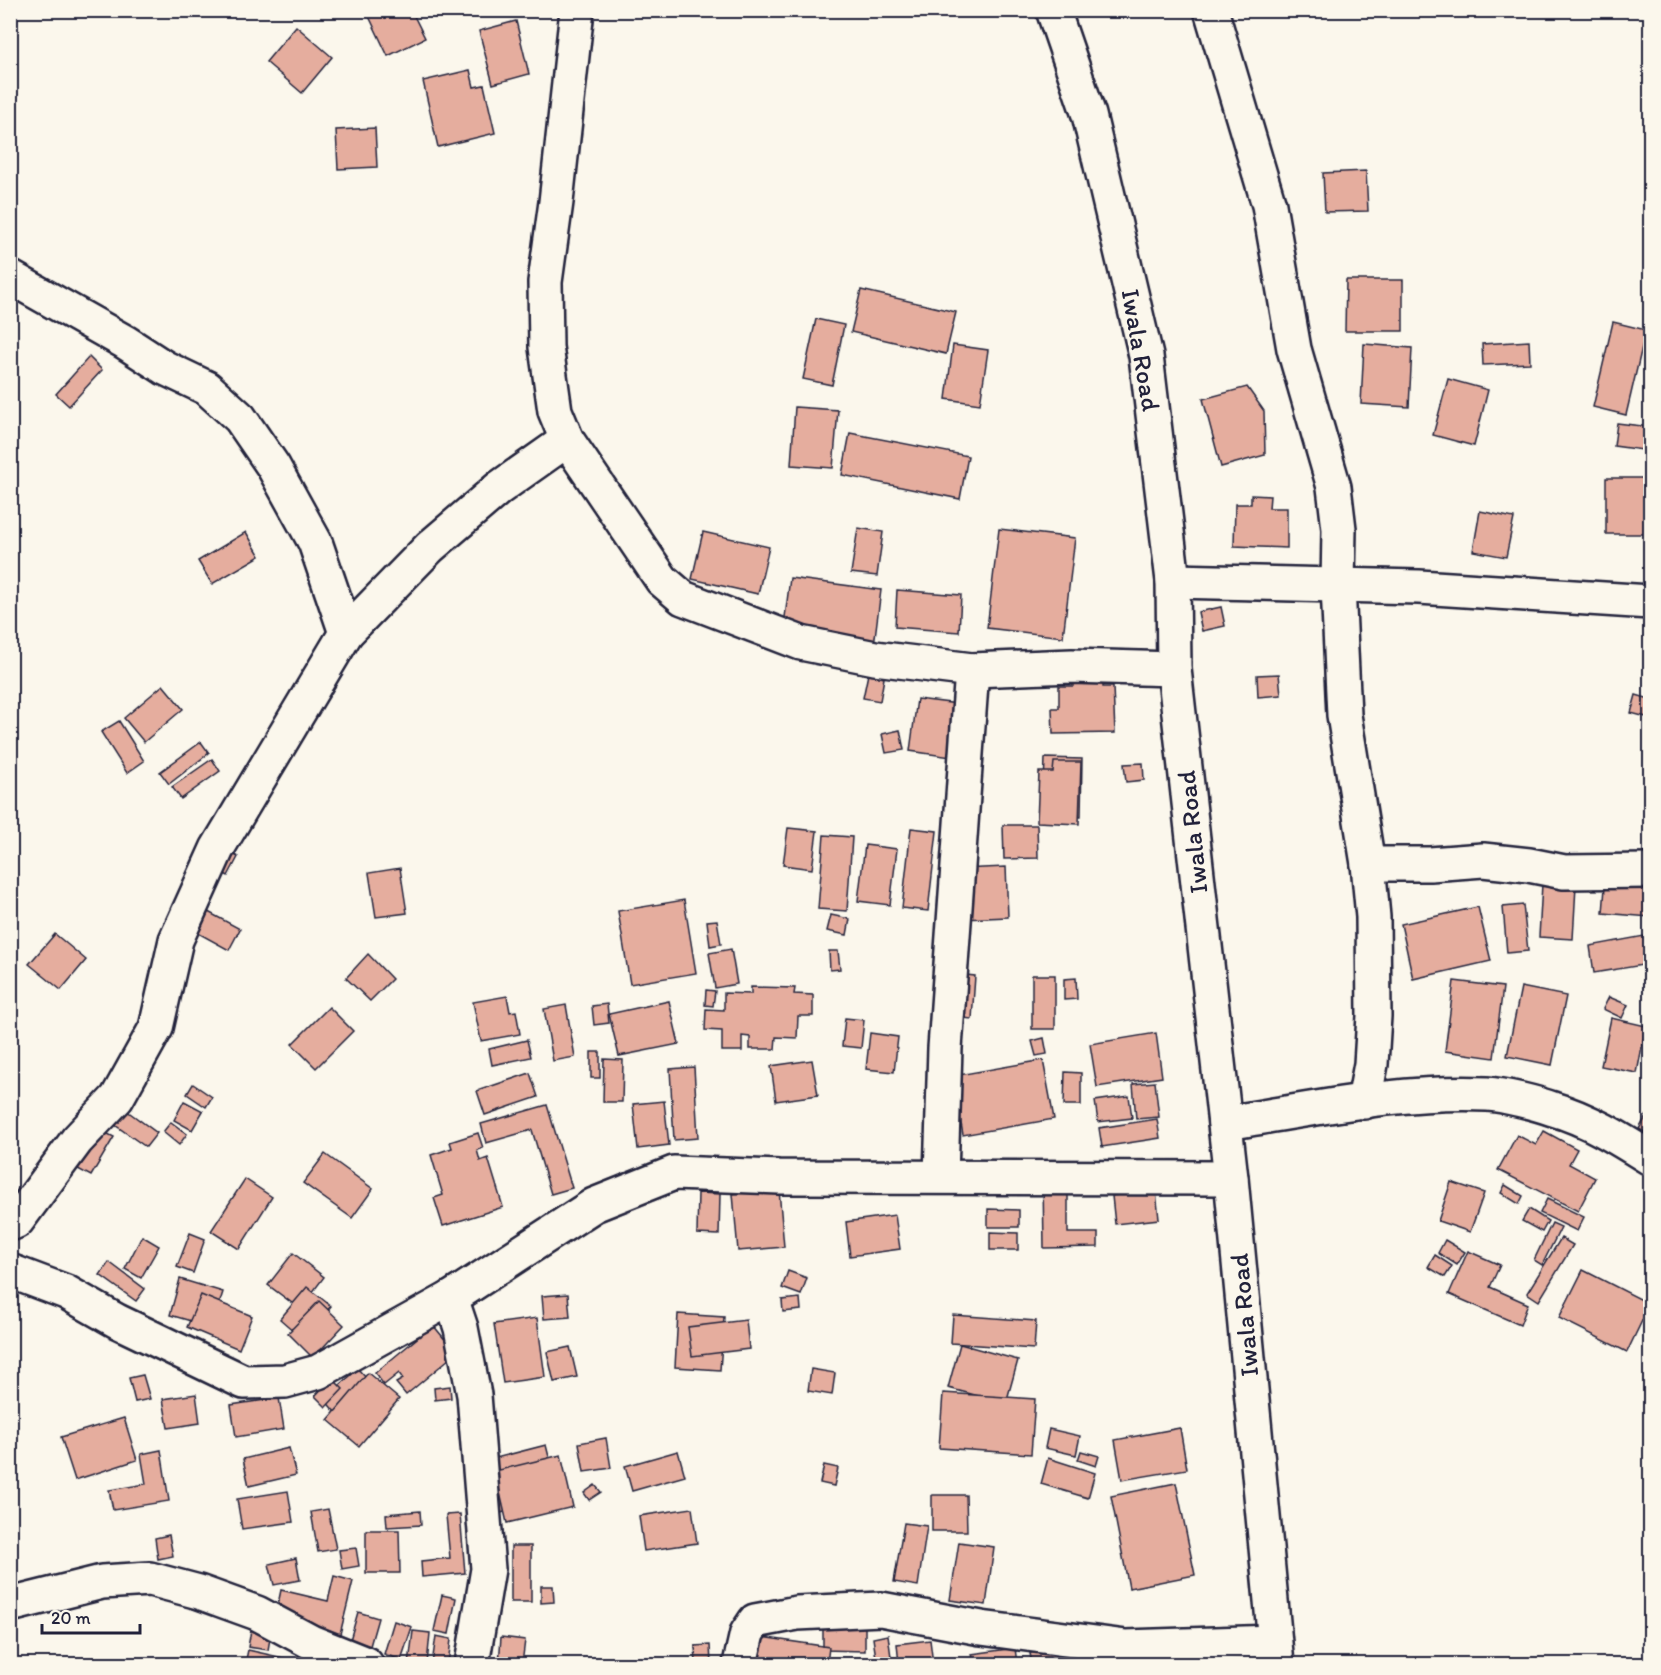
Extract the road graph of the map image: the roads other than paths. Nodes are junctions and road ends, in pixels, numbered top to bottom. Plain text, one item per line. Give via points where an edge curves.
1 (577, 10) edge
2 (1053, 10) edge
3 (1212, 10) edge
4 (10, 277) edge
5 (567, 440) junction
6 (1173, 581) junction
7 (1338, 586) junction
8 (1650, 602) edge
9 (346, 633) junction
10 (1174, 669) junction
11 (972, 670) junction
12 (1368, 864) junction
13 (1650, 871) edge
14 (1364, 1102) junction
15 (1225, 1123) junction
16 (1650, 1158) edge
17 (940, 1176) junction
18 (1231, 1178) junction
19 (10, 1224) edge
20 (10, 1270) edge
21 (451, 1298) junction
22 (10, 1605) edge
23 (1276, 1653) edge
24 (366, 1665) edge
25 (472, 1665) edge
26 (740, 1665) edge

1 - 5 street via 545,282 546,347 555,411
2 - 6 street, Iwala Road via 1089,115 1146,356
3 - 7 street via 1269,205 1294,349 1334,488 1339,529
4 - 9 street via 165,368 207,388 240,418 273,466 315,542
5 - 9 street via 499,488 430,547
5 - 11 street via 662,580 683,598 801,643 875,658
6 - 7 street
6 - 10 street, Iwala Road
7 - 8 street via 1419,587
7 - 12 street via 1344,715
9 - 19 street via 217,849 176,940 156,1028 117,1098 77,1140 17,1221
10 - 11 street via 1072,666
10 - 15 street, Iwala Road
11 - 17 street via 945,1048
12 - 13 street via 1483,860 1564,872
12 - 14 street via 1374,1016
14 - 15 street
14 - 16 street via 1489,1094 1554,1109 1605,1130
15 - 18 street, Iwala Road
17 - 18 street
17 - 21 street via 674,1173 594,1205
18 - 23 street, Iwala Road
20 - 21 street via 66,1292 244,1382 285,1381 318,1372
21 - 25 street via 474,1395 488,1569
22 - 24 street via 102,1582 150,1579 257,1612 311,1642
23 - 26 street via 1126,1647 981,1628 881,1609 797,1613 755,1621 747,1633

